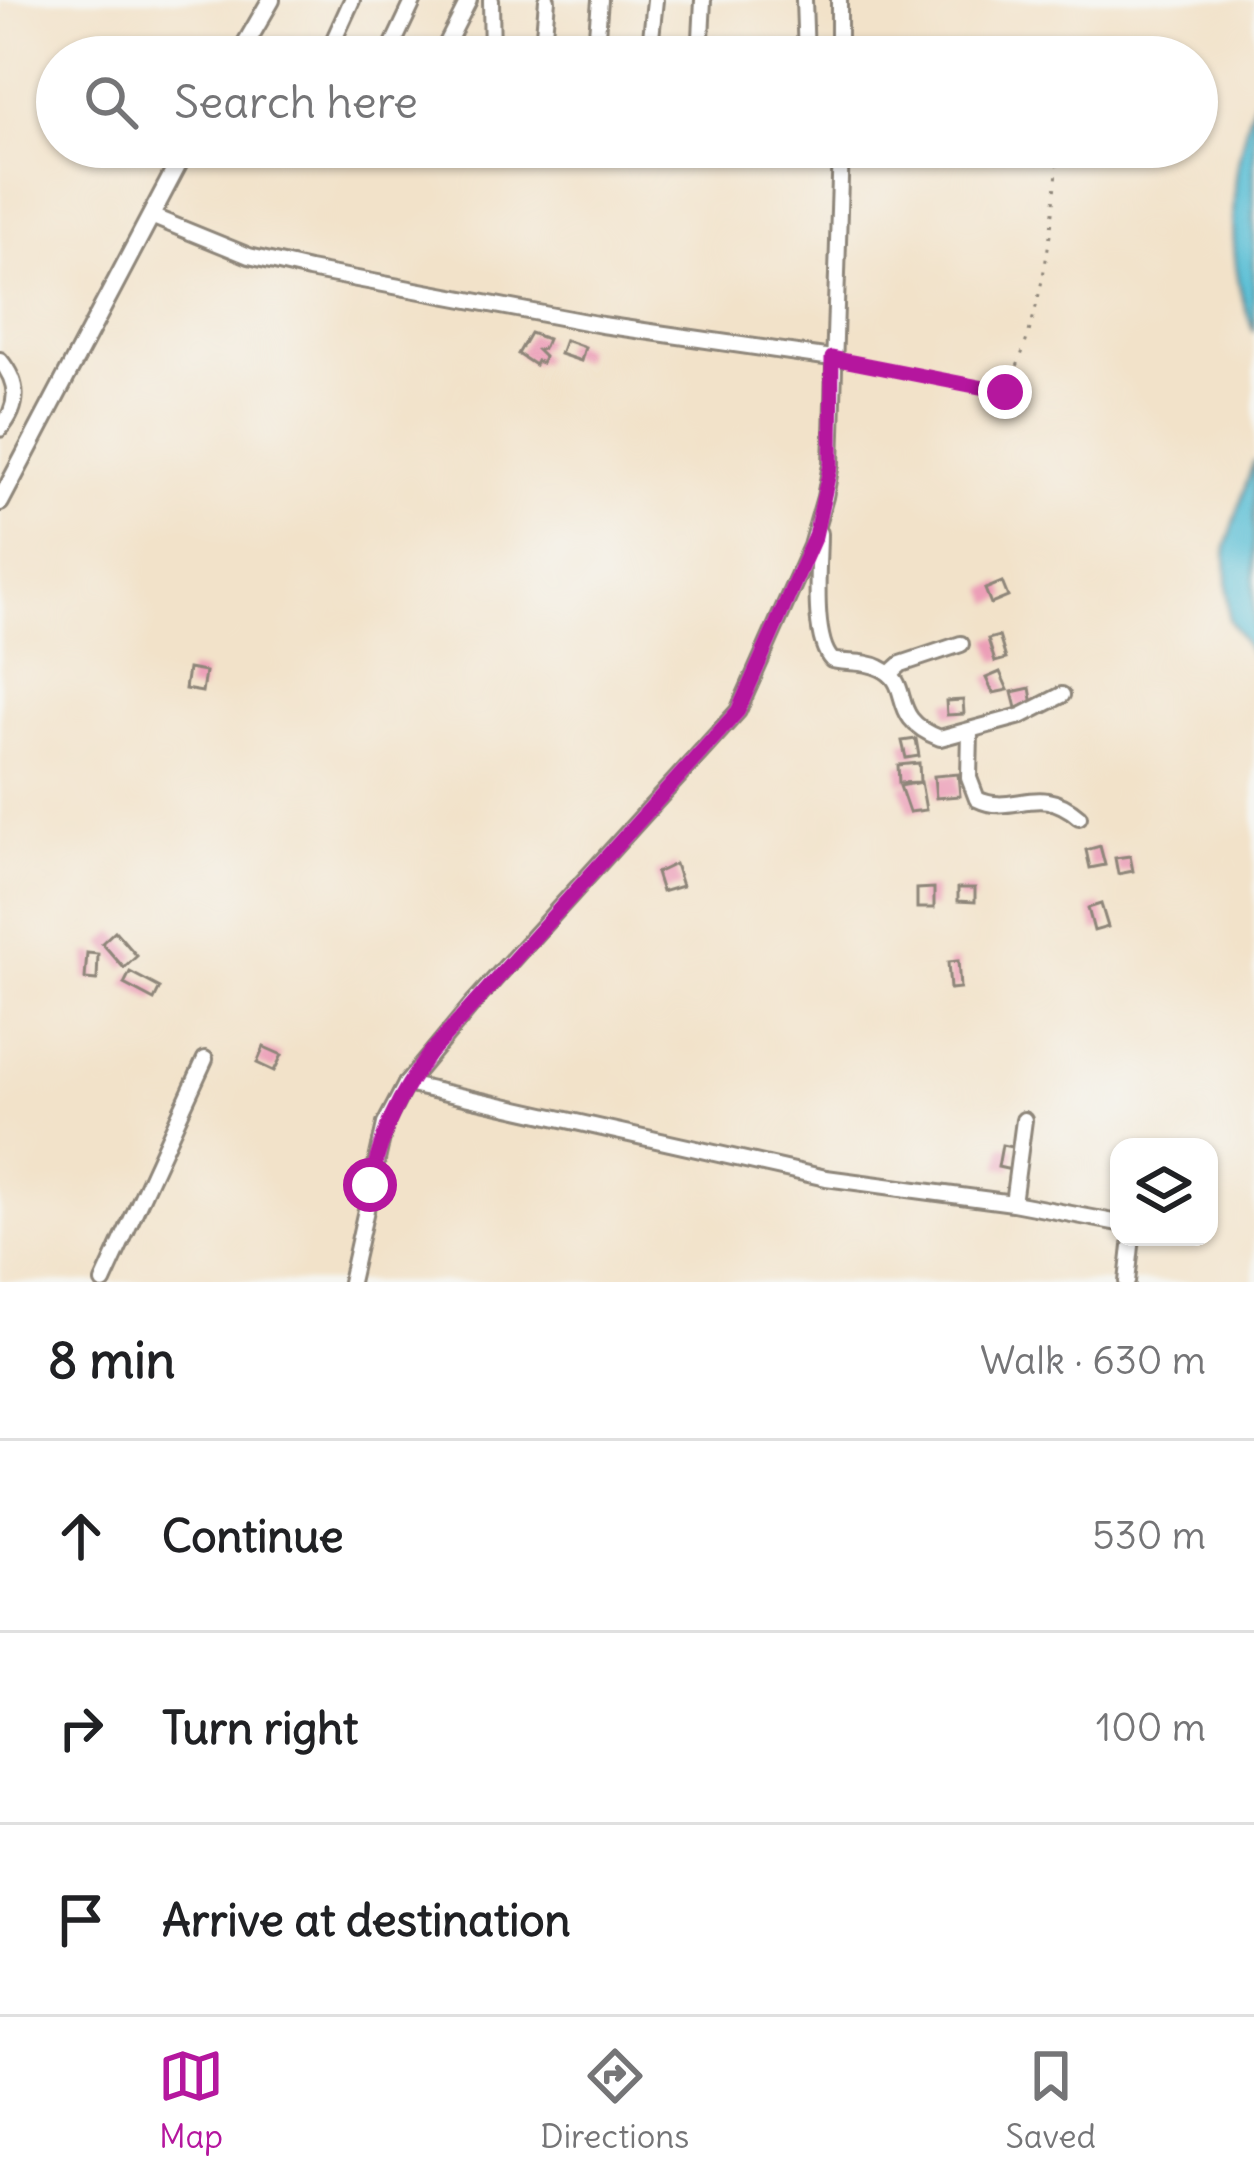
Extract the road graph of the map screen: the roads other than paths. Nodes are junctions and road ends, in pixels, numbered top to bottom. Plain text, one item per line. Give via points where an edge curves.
1 (271, 0) edge
2 (352, 0) edge
3 (414, 0) edge
4 (470, 0) edge
5 (491, 0) edge
6 (548, 0) edge
7 (600, 0) edge
8 (655, 0) edge
9 (704, 0) edge
10 (804, 0) edge
11 (839, 0) edge
12 (250, 36) edge
13 (336, 36) edge
14 (397, 36) edge
15 (451, 36) edge
16 (492, 36) edge
17 (544, 36) edge
18 (597, 36) edge
19 (651, 36) edge
20 (701, 36) edge
21 (805, 36) edge
22 (839, 36) edge
23 (176, 168) edge
24 (840, 168) edge
25 (151, 216) junction
26 (832, 358) junction
27 (0, 360) edge
28 (12, 416) junction
29 (0, 429) edge
30 (39, 429) junction
31 (0, 502) edge
32 (818, 523) junction
33 (961, 644) dead end
34 (890, 674) junction
35 (1062, 695) dead end
36 (970, 731) junction
37 (1079, 817) dead end
38 (205, 1059) dead end
39 (406, 1084) junction
40 (1024, 1120) dead end
41 (1013, 1203) junction
42 (1110, 1221) edge
43 (1131, 1246) edge
44 (103, 1282) edge
45 (350, 1282) edge
46 (1127, 1282) edge

1 - 12 main road
2 - 13 street
3 - 14 street
4 - 15 street
5 - 16 street
6 - 17 street
7 - 18 street
8 - 19 street
9 - 20 street
10 - 21 street
11 - 22 street
23 - 25 main road
24 - 26 street
25 - 26 street via 249,256 309,270
25 - 30 main road
26 - 32 street via 831,464
27 - 28 street via 16,392
28 - 29 street
28 - 30 street
30 - 31 main road
32 - 34 street via 825,652
32 - 39 street via 738,711
33 - 34 street
34 - 36 street via 911,722 940,738
35 - 36 street
36 - 37 street via 977,800 1053,800
38 - 44 street
39 - 41 street via 826,1178
39 - 45 street via 385,1124
40 - 41 street
41 - 42 street
43 - 46 street

